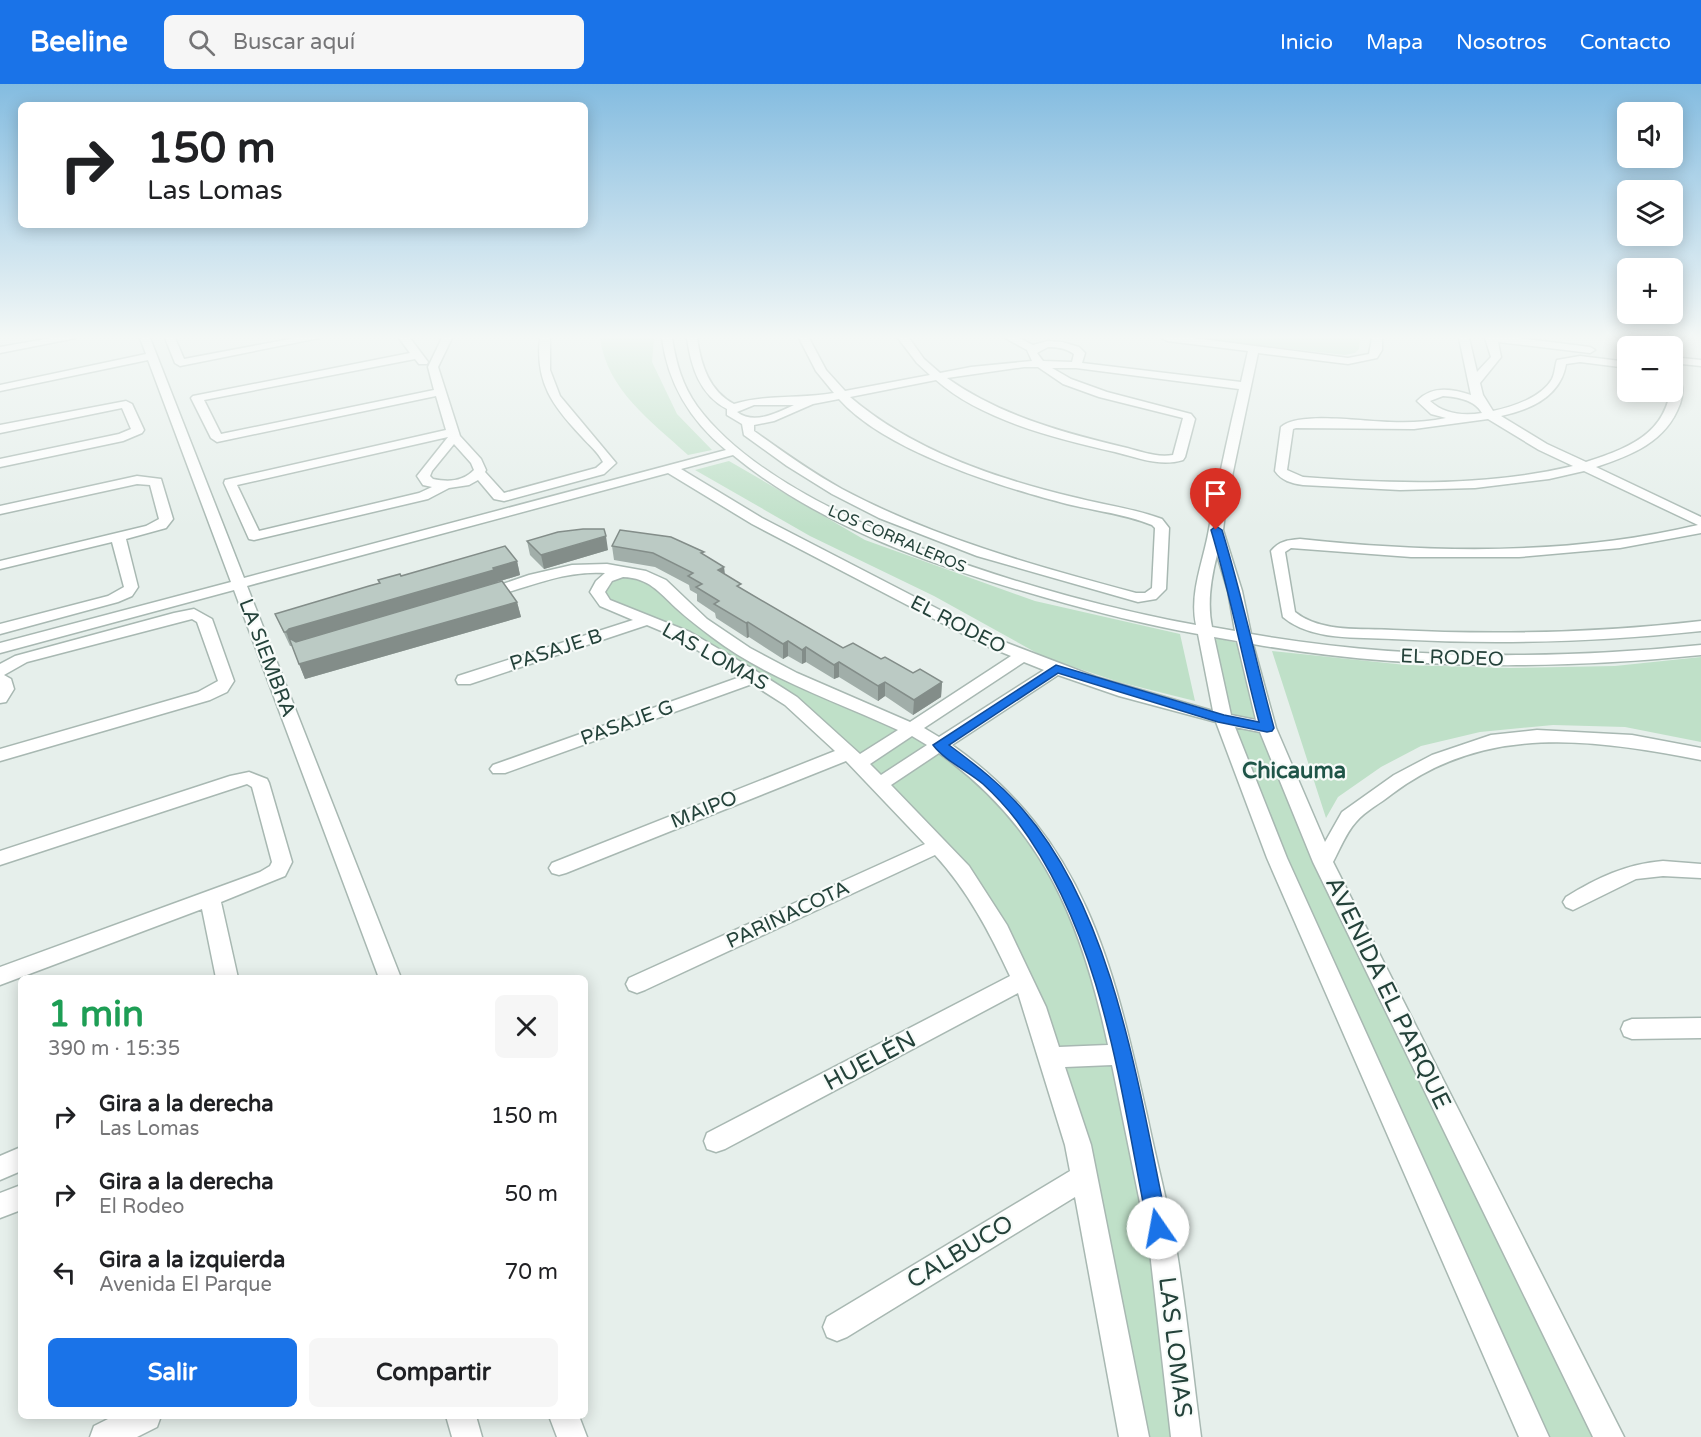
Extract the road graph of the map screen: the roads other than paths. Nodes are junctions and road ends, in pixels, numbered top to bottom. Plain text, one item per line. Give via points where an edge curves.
1 (169, 401) edge
2 (199, 401) edge
3 (396, 401) edge
4 (443, 401) edge
5 (558, 401) edge
6 (690, 401) edge
7 (721, 401) edge
8 (802, 401) edge
9 (810, 401) edge
10 (850, 401) edge
11 (980, 401) edge
12 (1130, 401) edge
13 (1242, 401) edge
14 (1423, 401) edge
15 (1476, 401) edge
16 (1531, 401) edge
17 (1674, 402) edge
18 (1481, 403) joint
19 (733, 408) junction
20 (1489, 414) junction
21 (1462, 417) junction
22 (747, 421) junction
23 (0, 429) edge
24 (453, 434) junction
25 (735, 451) junction
26 (0, 463) edge
27 (1583, 466) junction
28 (671, 469) junction
29 (479, 474) junction
30 (446, 485) junction
31 (0, 510) edge
32 (1701, 522) edge
33 (1701, 529) edge
34 (1216, 530) junction
35 (118, 537) junction
36 (0, 565) edge
37 (621, 573) junction
38 (239, 585) junction
39 (469, 599) edge
40 (648, 620) junction
41 (1701, 626) edge
42 (0, 628) edge
43 (1204, 631) junction
44 (1246, 638) junction
45 (0, 648) edge
46 (725, 649) junction
47 (1701, 650) edge
48 (1022, 657) junction
49 (1056, 669) junction
50 (0, 671) edge
51 (755, 677) junction
52 (0, 679) edge
53 (464, 680) dead end
54 (0, 698) edge
55 (1223, 719) junction
56 (1267, 728) junction
57 (911, 729) junction
58 (940, 745) junction
59 (1701, 754) edge
60 (0, 755) edge
61 (853, 758) junction
62 (499, 769) dead end
63 (880, 784) junction
64 (938, 846) junction
65 (0, 858) edge
66 (1323, 862) junction
67 (559, 868) dead end
68 (1701, 871) edge
69 (210, 899) junction
70 (1573, 902) dead end
71 (226, 975) edge
72 (389, 975) edge
73 (0, 976) edge
74 (1023, 980) junction
75 (637, 984) dead end
76 (1701, 1028) edge
77 (1632, 1029) dead end
78 (1122, 1055) junction
79 (1048, 1057) junction
80 (717, 1141) dead end
81 (18, 1160) edge
82 (0, 1168) edge
83 (1084, 1177) junction
84 (18, 1198) edge
85 (0, 1206) edge
86 (837, 1327) dead end
87 (140, 1419) edge
88 (462, 1419) edge
89 (565, 1419) edge
90 (105, 1437) edge
91 (467, 1437) edge
92 (572, 1437) edge
93 (1134, 1437) edge
94 (1186, 1437) edge
95 (1534, 1437) edge
96 (1609, 1437) edge

1 - 38 street, LA SIEMBRA
2 - 3 street via 217,438
4 - 24 street
5 - 29 street via 610,463 600,471 504,497
6 - 25 street, LOS CORRALEROS
7 - 19 street
8 - 19 street via 753,402
9 - 22 street via 762,421
10 - 22 street via 888,429 959,465 1056,497 1157,522 1162,528 1159,589 1152,595 1135,597 1014,564 913,528 799,471 748,432
11 - 12 street via 1060,434 1148,456 1179,457 1187,416
13 - 34 street, AVENIDA EL PARQUE
14 - 21 street via 1432,411
15 - 18 street
16 - 20 street
17 - 27 street via 1656,433 1627,452
18 - 20 street
19 - 22 street via 732,416
20 - 21 street
20 - 27 street via 1518,434
21 - 27 street via 1415,426 1290,424 1281,471 1296,480 1405,485 1494,481
23 - 26 street via 126,404 138,430
24 - 29 street via 479,466
24 - 30 street via 423,476 428,482
24 - 30 street via 230,483 254,536 423,496
25 - 28 street
25 - 43 street, LOS CORRALEROS via 832,513 943,561 1097,610
27 - 32 street
28 - 38 street
28 - 48 street, EL RODEO via 757,521
29 - 30 street
31 - 35 street via 137,480 156,482 166,519 161,525
33 - 41 street via 1629,543 1510,554 1426,555 1293,543 1278,551 1288,614 1300,623 1318,628 1506,639
34 - 43 street, AVENIDA EL PARQUE via 1204,577
34 - 44 street, AVENIDA EL PARQUE
35 - 36 street
35 - 42 street via 131,585 127,592
37 - 39 street via 604,567 558,573
37 - 40 street, LAS LOMAS via 602,582 598,596 605,603
37 - 46 street, LAS LOMAS via 639,573 658,582
38 - 45 street
38 - 72 street, LA SIEMBRA
40 - 46 street, LAS LOMAS
40 - 53 street, PASAJE B
43 - 44 street, EL RODEO
43 - 55 street, AVENIDA EL PARQUE
44 - 47 street, EL RODEO via 1364,653 1487,660 1618,658
44 - 56 street, AVENIDA EL PARQUE
46 - 51 street, LAS LOMAS
46 - 57 street, LAS LOMAS
48 - 49 street, EL RODEO
48 - 57 street
49 - 55 street, EL RODEO
49 - 58 street
50 - 60 street via 21,659 194,615 204,619 226,681 204,696
51 - 61 street, LAS LOMAS via 791,701
51 - 62 street, PASAJE G
52 - 54 street via 6,689
55 - 56 street, EL RODEO
55 - 95 street, AVENIDA EL PARQUE via 1277,858
56 - 66 street, AVENIDA EL PARQUE
57 - 58 street, LAS LOMAS
57 - 61 street
58 - 63 street
58 - 78 street, LAS LOMAS via 988,781 1020,815 1048,855 1093,947
59 - 66 street via 1632,741 1537,736 1491,741 1438,759 1400,779 1349,817
61 - 63 street, LAS LOMAS
61 - 67 street, MAIPO
63 - 64 street, LAS LOMAS
64 - 74 street, LAS LOMAS via 962,870 1000,931
64 - 75 street, PARINACOTA
65 - 69 street via 236,780 255,780 260,783 282,866 267,878
66 - 96 street, AVENIDA EL PARQUE
68 - 70 street via 1674,867 1641,869 1608,881
69 - 71 street
69 - 73 street
74 - 79 street, LAS LOMAS via 1035,1007
74 - 80 street, HUELÉN
76 - 77 street
78 - 79 street
78 - 94 street, LAS LOMAS via 1162,1250
79 - 83 street, LAS LOMAS via 1078,1145
81 - 82 street
83 - 86 street, CALBUCO
83 - 93 street, LAS LOMAS
84 - 85 street
87 - 90 street
88 - 91 street
89 - 92 street

